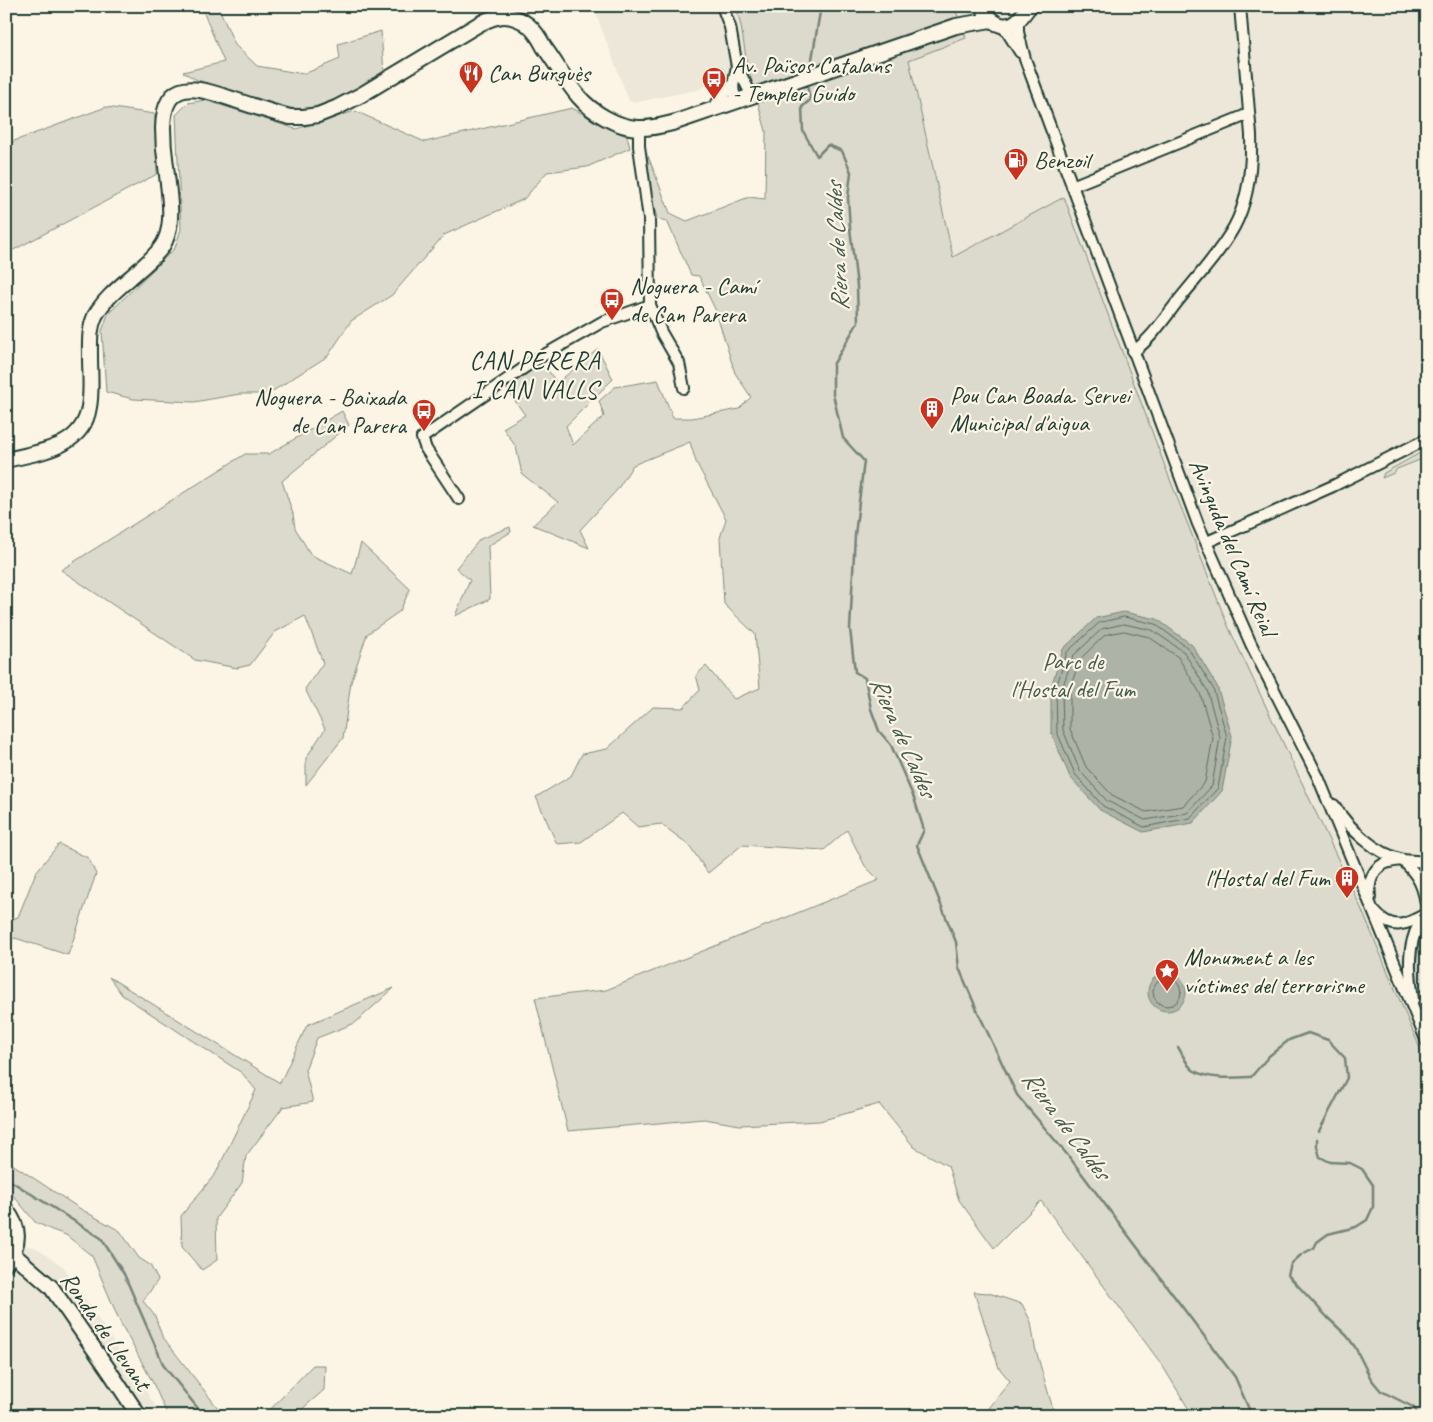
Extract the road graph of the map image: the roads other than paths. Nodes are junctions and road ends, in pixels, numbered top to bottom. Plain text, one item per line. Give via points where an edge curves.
1 (722, 6) edge
2 (979, 6) edge
3 (984, 6) edge
4 (1240, 6) edge
5 (1024, 11) edge
6 (995, 23) junction
7 (956, 26) junction
8 (1024, 59) junction
9 (737, 67) junction
10 (733, 84) junction
11 (752, 96) junction
12 (738, 101) junction
13 (711, 110) junction
14 (1249, 114) junction
15 (639, 128) junction
16 (1072, 186) junction
17 (650, 305) junction
18 (1133, 352) junction
19 (684, 388) dead end
20 (1427, 439) edge
21 (6, 460) edge
22 (459, 499) dead end
23 (1207, 542) junction
24 (1318, 777) junction
25 (1402, 860) junction
26 (1427, 862) edge
27 (1371, 908) junction
28 (1427, 912) edge
29 (1417, 1018) junction
30 (1427, 1042) edge
31 (6, 1210) edge
32 (10, 1258) edge
33 (138, 1416) edge

1 - 9 street via 730,27
2 - 7 main road
3 - 6 main road
4 - 14 street
5 - 6 main road via 1008,25
5 - 8 street, Avinguda del Camí Reial via 1018,32
6 - 7 main road
6 - 8 street, Avinguda del Camí Reial via 1006,30
7 - 11 main road
8 - 16 street, Avinguda del Camí Reial
9 - 10 street
9 - 11 street
10 - 12 street
10 - 13 street
11 - 12 main road
12 - 13 main road
13 - 15 main road via 662,125
14 - 16 street
14 - 18 street via 1250,174 1234,227 1149,338
15 - 17 street via 649,219
15 - 21 main road via 614,122 590,107 578,96 529,26 504,16 479,24 361,95 318,115 290,117 207,90 182,90 169,100 163,114 170,219 168,234 157,253 111,296 95,317 90,334 90,394 86,420 78,433 58,446
16 - 18 street, Avinguda del Camí Reial
17 - 19 street via 679,363
17 - 22 street via 602,322 537,359 422,438
18 - 23 street, Avinguda del Camí Reial
20 - 23 street via 1333,486
23 - 24 street, Avinguda del Camí Reial via 1252,644
24 - 25 street via 1357,835
24 - 27 street, Avinguda del Camí Reial
25 - 26 street
25 - 27 street via 1391,861 1375,871 1370,882
25 - 28 street via 1420,880
27 - 28 street via 1386,922 1397,925
27 - 29 street, Avinguda del Camí Reial
28 - 29 street via 1415,932 1410,958 1410,980
29 - 30 street, Avinguda del Camí Reial
31 - 32 main road via 17,1231 17,1241
32 - 33 main road, Ronda de Llevant via 51,1287

